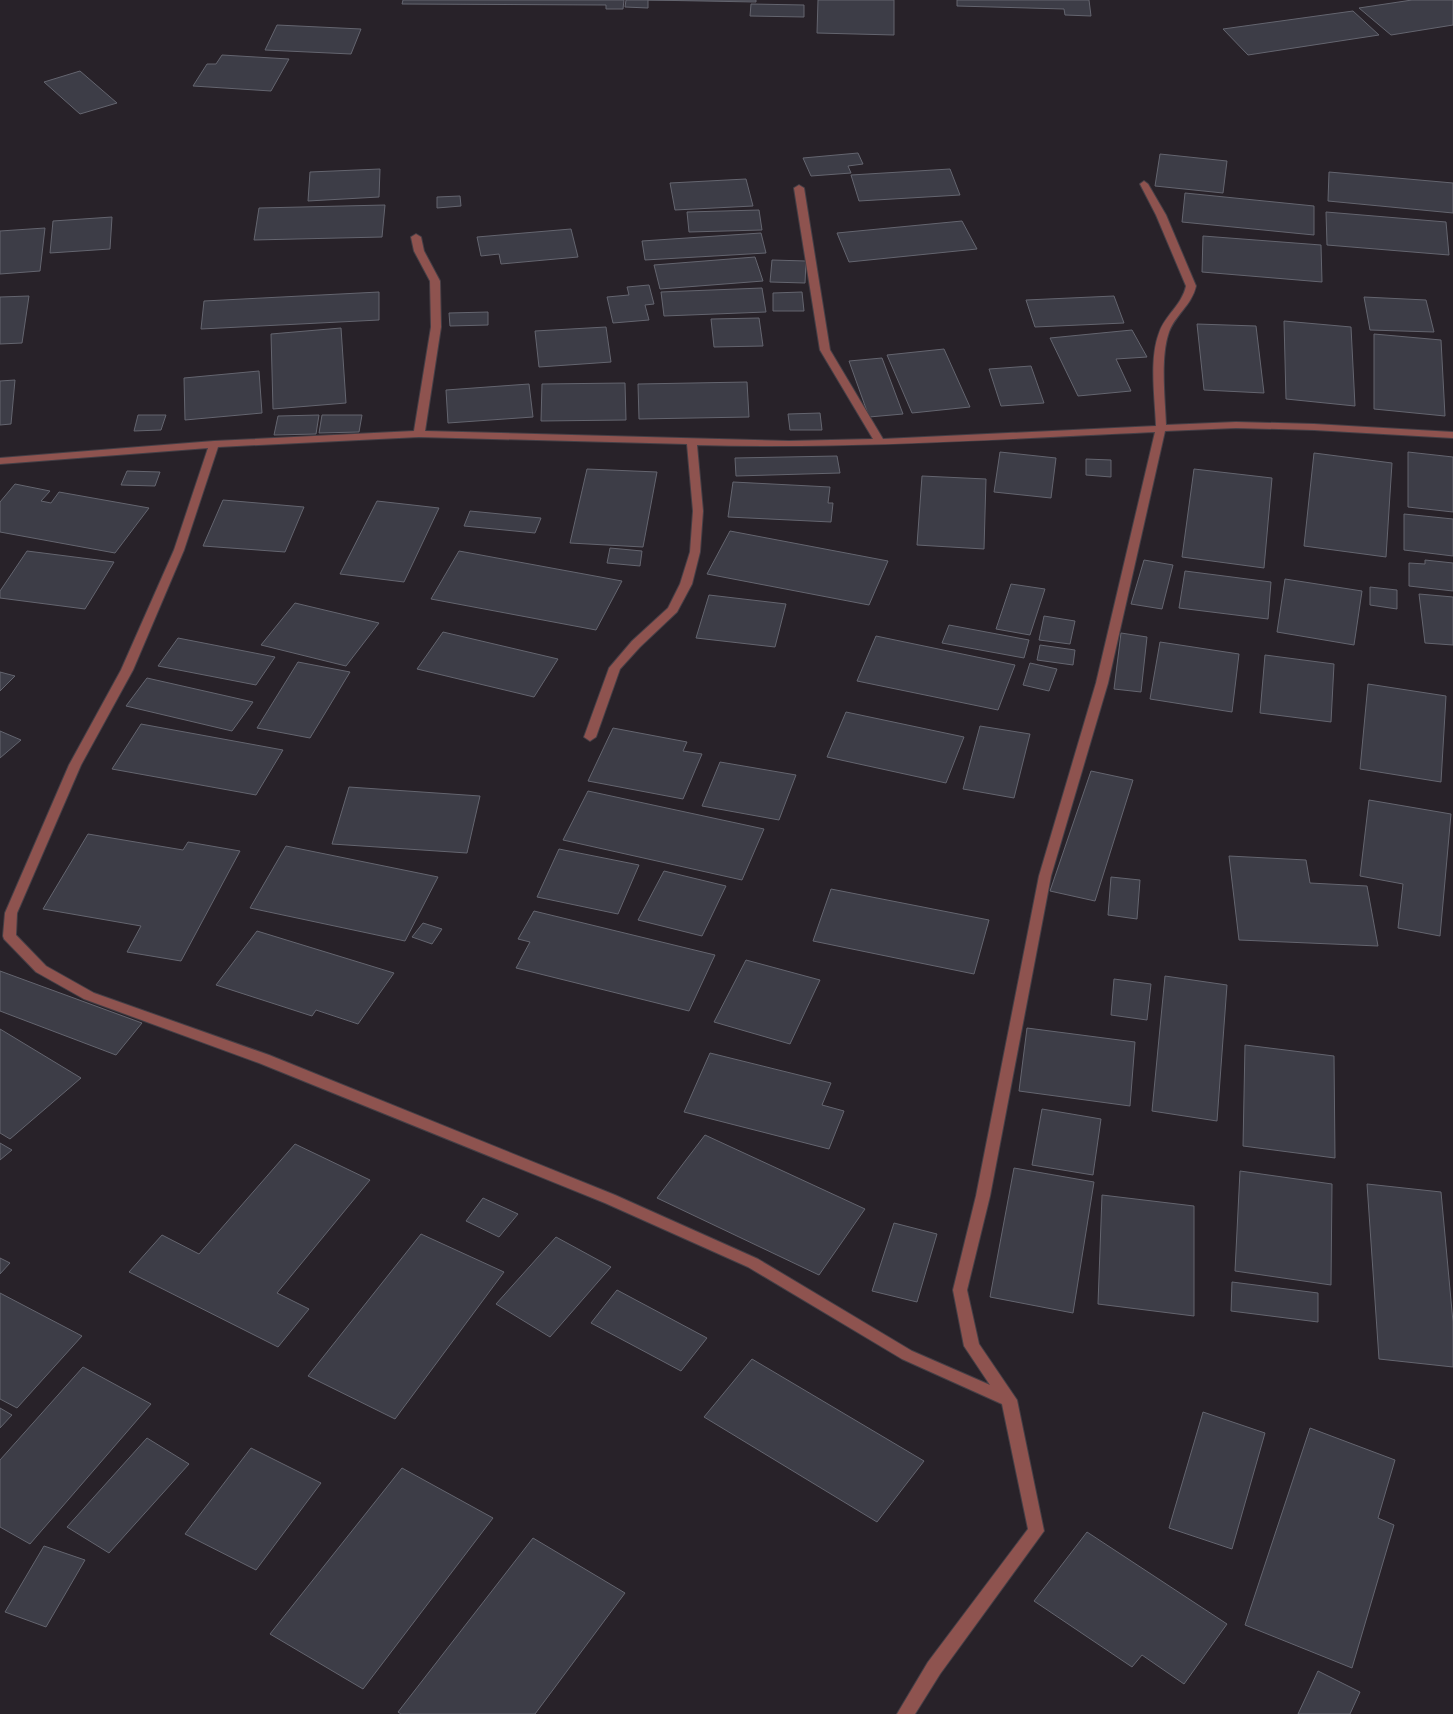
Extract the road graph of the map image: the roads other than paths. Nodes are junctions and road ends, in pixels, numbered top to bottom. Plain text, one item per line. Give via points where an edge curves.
1 (1144, 184) dead end
2 (799, 188) dead end
3 (416, 237) dead end
4 (1161, 428) junction
5 (419, 434) junction
6 (1453, 435) edge
7 (692, 442) junction
8 (880, 442) junction
9 (214, 444) junction
10 (0, 460) edge
11 (590, 737) dead end
12 (1009, 1400) junction
13 (905, 1714) edge

1 - 4 street via 1162,215 1192,286 1189,296 1164,332 1159,363
2 - 8 street via 825,350
3 - 5 street via 419,251 435,281 436,318
4 - 6 street via 1314,426
4 - 8 street
4 - 12 street via 1102,683 1046,876 983,1196 960,1290 972,1346
5 - 7 street
5 - 9 street
7 - 8 street
7 - 11 street via 698,510 695,552 686,584 673,610 615,668
9 - 10 street
9 - 12 street via 179,550 126,670 74,765 11,913 8,936 41,969 89,996 264,1059 619,1203 753,1263 907,1355
12 - 13 street via 1036,1531 934,1668

